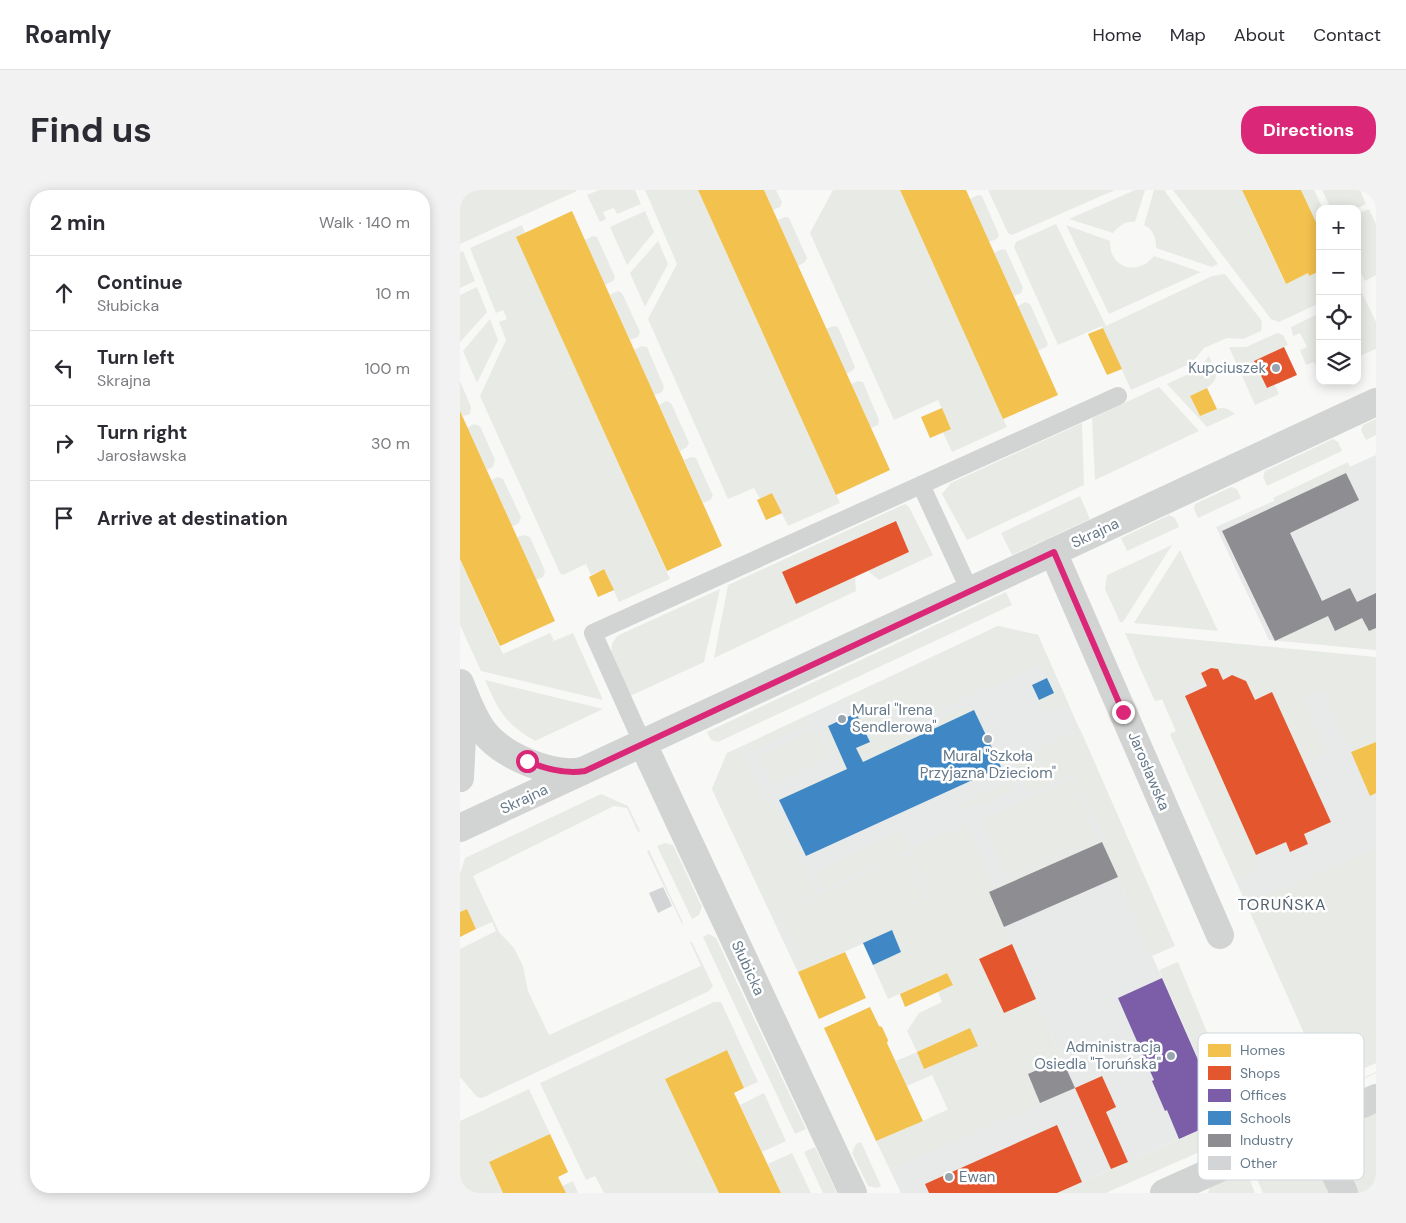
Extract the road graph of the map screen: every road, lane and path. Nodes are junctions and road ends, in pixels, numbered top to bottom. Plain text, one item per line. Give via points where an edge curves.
1 (1118, 396) dead end
2 (1376, 402) edge
3 (921, 485) junction
4 (1054, 552) junction
5 (970, 591) junction
6 (462, 687) edge
7 (643, 744) junction
8 (585, 771) junction
9 (460, 778) edge
10 (460, 828) edge
11 (1220, 935) dead end
12 (1376, 1098) edge
13 (1364, 1103) edge
14 (1198, 1178) edge
15 (1338, 1180) edge
16 (853, 1193) edge
17 (1164, 1193) edge
18 (1344, 1193) edge

1 - 3 lane
2 - 4 street, Skrajna
3 - 5 lane
3 - 7 lane via 593,632
4 - 5 street, Skrajna
4 - 11 street, Jarosławska
5 - 7 street, Skrajna
6 - 8 street via 480,727 514,755 565,772
6 - 9 street via 464,711
7 - 8 street, Skrajna
7 - 16 street, Słubicka
8 - 10 street, Skrajna
12 - 13 street
14 - 17 street
15 - 18 street

